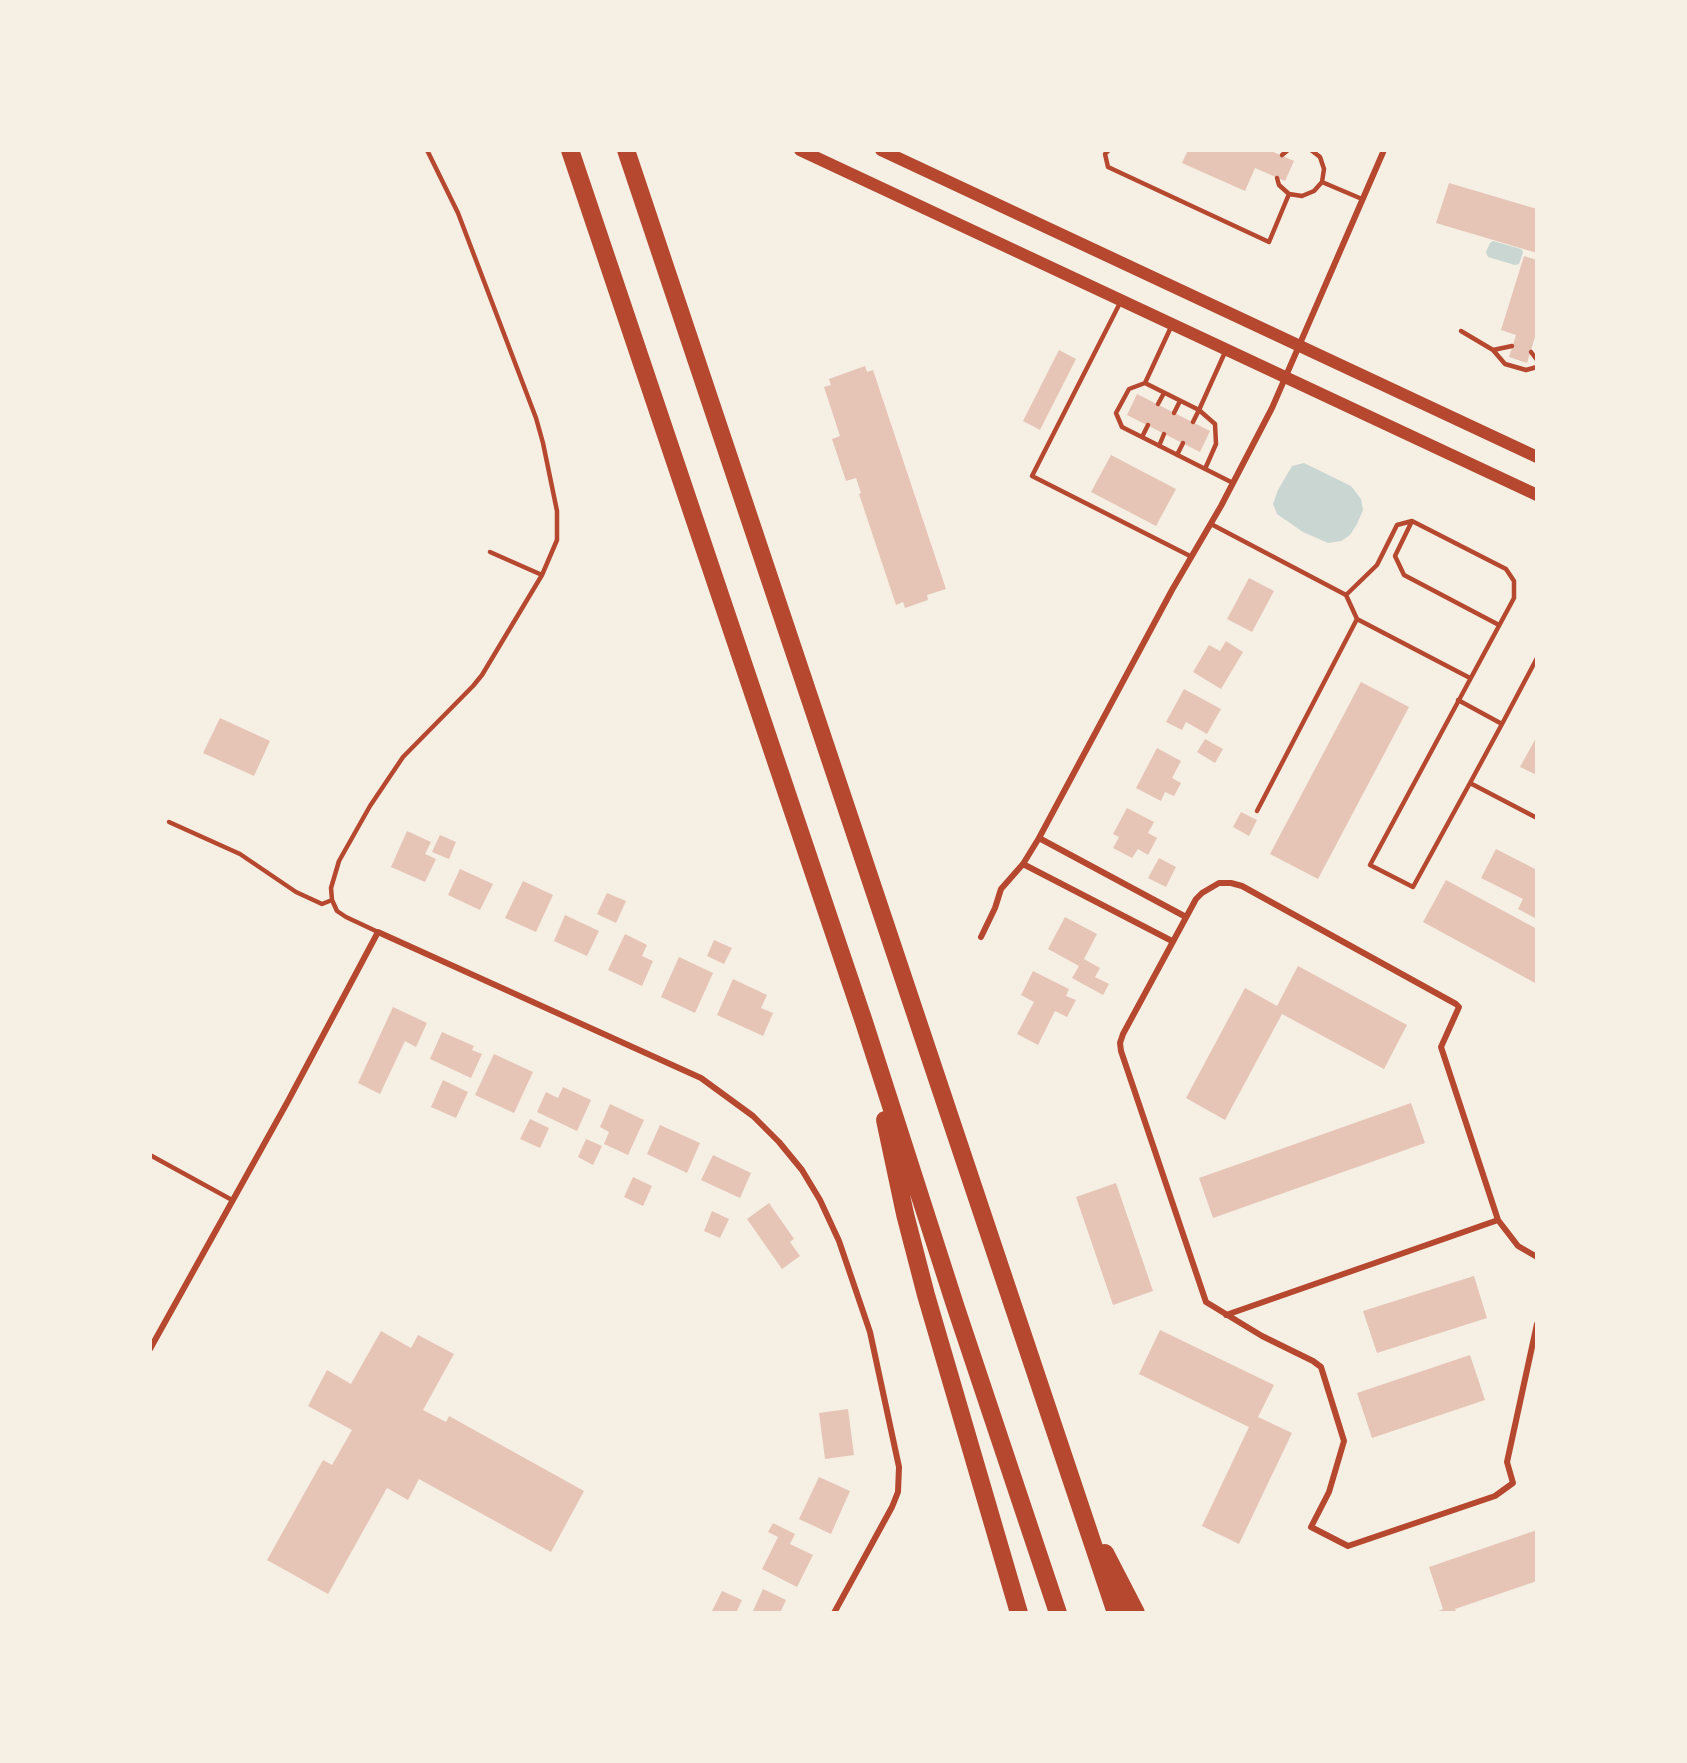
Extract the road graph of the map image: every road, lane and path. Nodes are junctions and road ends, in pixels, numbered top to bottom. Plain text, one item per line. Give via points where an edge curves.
1 (427, 150) edge
2 (570, 150) edge
3 (626, 150) edge
4 (800, 150) edge
5 (881, 150) edge
6 (1109, 150) edge
7 (1288, 150) edge
8 (1311, 150) edge
9 (1384, 150) edge
10 (1282, 155) dead end
11 (1276, 178) dead end
12 (1322, 182) junction
13 (1289, 194) junction
14 (1362, 199) junction
15 (1122, 300) junction
16 (1173, 324) junction
17 (1461, 331) dead end
18 (1299, 346) junction
19 (1512, 346) dead end
20 (1226, 350) junction
21 (1493, 350) junction
22 (1531, 352) dead end
23 (1537, 360) edge
24 (1537, 367) edge
25 (1285, 378) junction
26 (1144, 383) junction
27 (1164, 393) junction
28 (1180, 401) junction
29 (1158, 404) dead end
30 (1199, 410) junction
31 (1174, 413) dead end
32 (1193, 422) dead end
33 (1148, 425) dead end
34 (1164, 434) dead end
35 (1142, 437) junction
36 (1183, 443) dead end
37 (1159, 446) junction
38 (1177, 455) junction
39 (1537, 457) edge
40 (1204, 469) junction
41 (1233, 483) junction
42 (1537, 495) edge
43 (1412, 521) junction
44 (1211, 524) junction
45 (490, 552) dead end
46 (1192, 557) junction
47 (542, 575) junction
48 (1346, 595) junction
49 (1357, 619) junction
50 (1499, 625) junction
51 (1537, 658) edge
52 (1470, 678) junction
53 (1458, 700) junction
54 (1502, 724) junction
55 (1470, 783) junction
56 (1257, 811) dead end
57 (1537, 818) edge
58 (169, 822) dead end
59 (1040, 838) junction
60 (1023, 864) junction
61 (332, 900) junction
62 (1186, 917) junction
63 (378, 932) junction
64 (981, 937) dead end
65 (1172, 941) junction
66 (864, 1022) junction
67 (150, 1155) edge
68 (232, 1200) junction
69 (1498, 1220) junction
70 (1537, 1257) edge
71 (1226, 1316) junction
72 (1537, 1324) edge
73 (150, 1349) edge
74 (1079, 1502) junction
75 (834, 1613) edge
76 (1019, 1613) edge
77 (1058, 1613) edge
78 (1116, 1613) edge
79 (1136, 1613) edge

1 - 47 lane via 465,231 543,443 558,525 554,549
2 - 66 highway
3 - 74 highway
4 - 15 main road
5 - 18 main road
6 - 13 lane via 1105,154 1108,167 1269,242
7 - 10 lane
8 - 12 lane via 1320,157 1324,169
9 - 14 street
11 - 13 lane
12 - 13 lane via 1302,196
12 - 14 lane
14 - 18 street
15 - 16 main road
15 - 46 lane via 1032,476
16 - 20 main road
16 - 26 lane
17 - 21 lane
18 - 25 street
18 - 39 main road
19 - 21 lane
20 - 25 main road
20 - 30 lane
21 - 24 lane via 1505,364 1526,370
22 - 23 lane
25 - 41 street
25 - 42 main road
26 - 27 lane
26 - 35 lane via 1129,389 1116,413 1122,427
27 - 28 lane
27 - 29 lane
28 - 30 lane
28 - 31 lane
30 - 32 lane
30 - 40 lane via 1215,424 1216,444
33 - 35 lane
34 - 37 lane
35 - 37 lane
36 - 38 lane
37 - 38 lane
38 - 40 lane
40 - 41 lane
41 - 44 street
43 - 48 lane via 1397,525 1377,565
43 - 50 lane via 1395,556 1404,575
43 - 50 lane via 1506,569 1514,581 1514,598
44 - 46 street
44 - 48 lane
45 - 47 lane
46 - 59 street
47 - 61 lane via 477,680 403,757 370,806 334,874
48 - 49 lane
49 - 52 lane
49 - 56 lane
50 - 52 lane
51 - 54 lane
52 - 53 lane
53 - 54 lane
53 - 55 lane via 1370,865 1413,887
54 - 55 lane
55 - 57 lane
58 - 61 lane via 240,854 296,892 322,904
59 - 60 street
59 - 62 street
60 - 64 street via 1001,889
60 - 65 street
61 - 63 lane via 346,917
62 - 65 street
62 - 69 street via 1208,888 1219,883 1238,885 1456,1004 1459,1007 1441,1047
63 - 68 street
63 - 75 street via 701,1078 769,1131 812,1185 839,1241 870,1332 899,1476 895,1499
65 - 71 street via 1123,1034 1121,1051 1206,1302
66 - 76 highway via 917,1260
66 - 77 highway
67 - 68 lane
68 - 73 street
69 - 70 street via 1518,1246
69 - 71 street
71 - 72 street via 1313,1360 1321,1368 1344,1441 1329,1492 1311,1527 1348,1546 1495,1496 1513,1483 1507,1462
74 - 78 highway
74 - 79 highway

